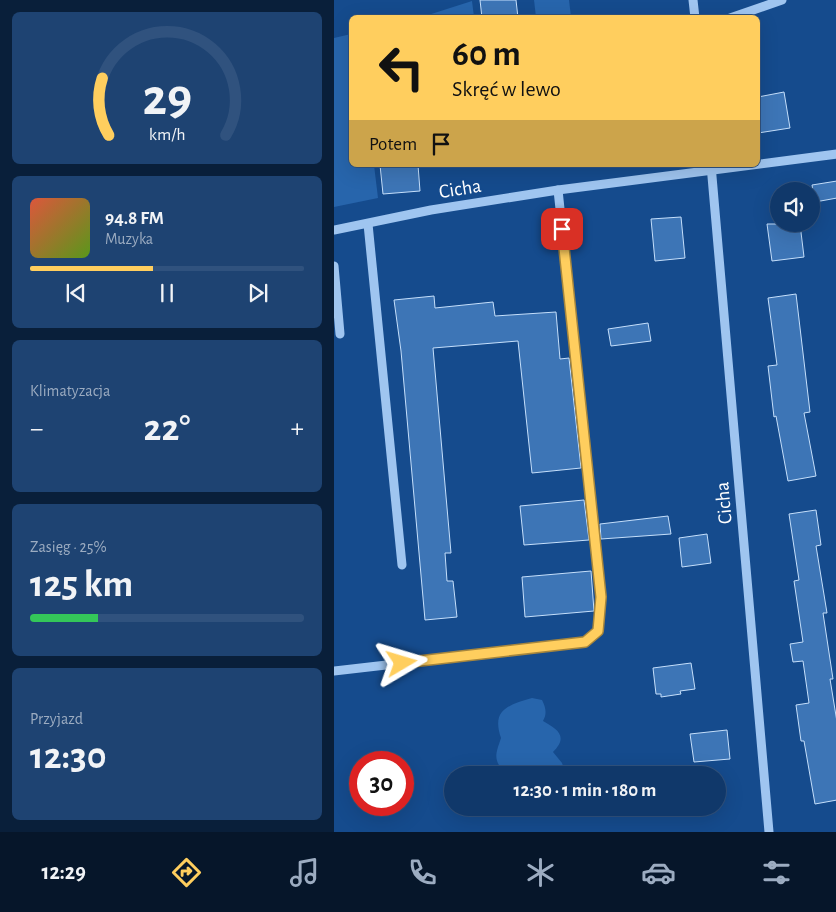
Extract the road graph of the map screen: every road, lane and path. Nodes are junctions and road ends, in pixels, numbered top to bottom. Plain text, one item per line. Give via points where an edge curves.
1 (692, 0) edge
2 (782, 0) edge
3 (694, 15) edge
4 (739, 15) edge
5 (836, 154) edge
6 (760, 163) edge
7 (712, 168) edge
8 (558, 190) junction
9 (368, 224) junction
10 (334, 230) edge
11 (334, 266) edge
12 (340, 334) dead end
13 (402, 565) dead end
14 (334, 671) edge
15 (769, 832) edge

1 - 3 street
2 - 4 street
5 - 6 street
7 - 8 street, Cicha
7 - 15 street, Cicha
8 - 9 street, Cicha via 431,210
8 - 14 street via 601,597 598,631 585,642
9 - 10 street, Cicha
9 - 13 street
11 - 12 street

